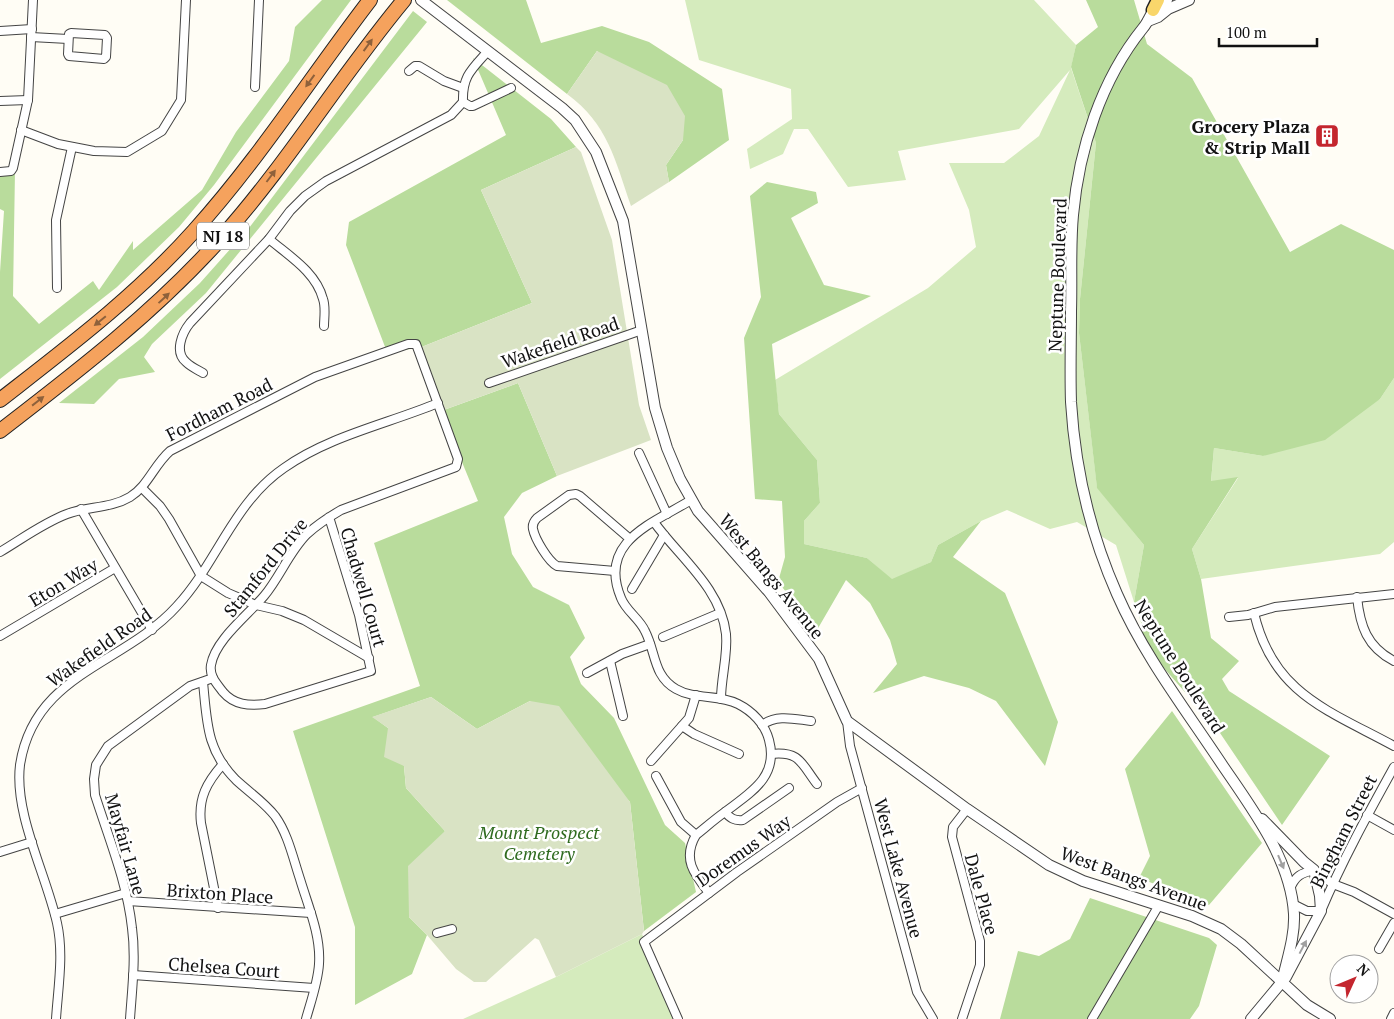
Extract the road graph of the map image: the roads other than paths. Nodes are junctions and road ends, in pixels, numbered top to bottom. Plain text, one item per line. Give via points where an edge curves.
1 (33, 0) edge
2 (186, 0) edge
3 (259, 0) edge
4 (370, 0) edge
5 (404, 0) edge
6 (1167, 0) edge
7 (1189, 0) edge
8 (425, 3) edge
9 (1153, 11) edge
10 (0, 31) edge
11 (32, 33) junction
12 (68, 39) junction
13 (488, 51) junction
14 (409, 71) dead end
15 (255, 87) dead end
16 (463, 88) junction
17 (511, 88) dead end
18 (28, 100) junction
19 (0, 101) edge
20 (463, 102) junction
21 (21, 130) junction
22 (72, 147) junction
23 (0, 172) edge
24 (269, 239) junction
25 (57, 288) dead end
26 (324, 326) dead end
27 (642, 330) junction
28 (203, 373) dead end
29 (489, 383) dead end
30 (0, 400) edge
31 (438, 403) junction
32 (0, 431) edge
33 (639, 453) dead end
34 (142, 488) junction
35 (691, 500) junction
36 (81, 510) junction
37 (666, 514) junction
38 (329, 517) junction
39 (654, 522) junction
40 (664, 535) junction
41 (630, 539) junction
42 (0, 552) edge
43 (115, 568) junction
44 (614, 570) junction
45 (201, 576) junction
46 (632, 589) dead end
47 (1394, 594) edge
48 (1357, 597) junction
49 (256, 605) junction
50 (720, 613) junction
51 (1254, 613) junction
52 (1229, 617) dead end
53 (152, 630) junction
54 (0, 636) edge
55 (663, 637) dead end
56 (650, 644) junction
57 (369, 658) junction
58 (610, 661) junction
59 (1394, 661) edge
60 (588, 673) dead end
61 (213, 678) junction
62 (203, 682) junction
63 (696, 695) junction
64 (721, 699) junction
65 (622, 716) dead end
66 (811, 721) dead end
67 (847, 721) junction
68 (762, 725) junction
69 (682, 726) junction
70 (1394, 746) edge
71 (739, 754) dead end
72 (771, 754) junction
73 (651, 761) dead end
74 (223, 764) junction
75 (1394, 766) edge
76 (656, 776) dead end
77 (817, 784) dead end
78 (789, 788) dead end
79 (862, 788) junction
80 (1248, 804) junction
81 (967, 809) junction
82 (724, 812) junction
83 (1367, 815) junction
84 (1394, 830) edge
85 (696, 835) junction
86 (32, 842) junction
87 (0, 852) edge
88 (1314, 870) junction
89 (1333, 884) junction
90 (1290, 889) junction
91 (709, 893) junction
92 (127, 897) junction
93 (1293, 904) junction
94 (1159, 905) junction
95 (218, 908) junction
96 (1321, 911) junction
97 (55, 914) junction
98 (311, 914) junction
99 (1394, 914) edge
100 (1394, 923) edge
101 (452, 929) dead end
102 (437, 933) dead end
103 (1379, 949) dead end
104 (133, 975) junction
105 (1282, 982) junction
106 (314, 988) junction
107 (1394, 1013) edge
108 (56, 1019) edge
109 (130, 1019) edge
110 (306, 1019) edge
111 (678, 1019) edge
112 (933, 1019) edge
113 (962, 1019) edge
114 (1092, 1019) edge
115 (1251, 1019) edge
116 (1330, 1019) edge
117 (1391, 1019) edge

1 - 11 street
2 - 22 street via 181,100 162,131 127,152
3 - 15 street
4 -> 30 highway, NJ 18 via 194,232 139,287
32 -> 5 highway, NJ 18 via 117,339 195,267 253,200
6 - 9 street, Neptune Boulevard
7 - 9 street, Neptune Boulevard via 1158,17
8 - 13 street, West Bangs Avenue
9 - 80 street, Neptune Boulevard via 1130,43 1098,107 1085,147 1076,193 1072,244 1071,370 1075,442 1089,515 1118,596 1153,661
10 - 11 street
11 - 12 street
11 - 18 street
12 - 12 street via 69,56 106,57 105,36 71,33
13 - 16 street via 468,74
13 - 27 street, West Bangs Avenue via 576,120 596,152 623,221
14 - 16 street via 420,66
16 - 20 street
17 - 20 street via 474,106
18 - 19 street
18 - 21 street
20 - 24 street via 451,115 318,185 297,203
21 - 22 street
21 - 23 street via 12,170
22 - 25 street via 56,220
24 - 26 street via 313,278 324,300
24 - 28 street via 185,331 180,344 181,354 186,362
27 - 29 street, Wakefield Road
27 - 35 street, West Bangs Avenue via 658,422
31 - 34 street, Fordham Road via 416,344 408,344 315,377 177,446 162,458
31 - 38 street, Stamford Drive via 458,464 453,469
31 - 45 street, Wakefield Road via 319,447 282,469 242,508
33 - 37 street
34 - 36 street, Fordham Road via 115,504
34 - 45 street via 169,519
35 - 37 street
35 - 67 street, West Bangs Avenue via 798,630 818,659
36 - 42 street, Fordham Road via 55,519
36 - 43 street
37 - 39 street
38 - 49 street, Stamford Drive via 301,541
38 - 57 street, Chadwell Court
39 - 40 street
39 - 41 street
40 - 46 street
40 - 50 street via 704,583
41 - 44 street
41 - 44 street via 576,494 569,495 533,523 533,530 552,564
43 - 53 street
43 - 54 street, Eton Way
44 - 56 street via 622,600 643,628
45 - 49 street
45 - 53 street, Wakefield Road via 177,607
47 - 48 street
48 - 51 street via 1275,607
48 - 59 street via 1360,622 1367,636 1381,653
49 - 57 street via 304,620
49 - 61 street, Stamford Drive via 220,643 211,664
50 - 55 street
50 - 64 street via 726,639
51 - 52 street
51 - 70 street via 1268,654 1293,686 1315,702
53 - 86 street, Wakefield Road via 67,684 49,701 35,722 23,751 19,779 22,806
56 - 58 street
56 - 63 street via 660,676 675,689
57 - 61 street, Chadwell Court via 371,671 254,706 226,695
58 - 60 street
58 - 65 street
61 - 62 street, Mayfair Lane
62 - 74 street via 207,726
62 - 92 street, Mayfair Lane via 190,686 113,741 96,765 95,795
63 - 64 street
63 - 69 street via 692,712
64 - 68 street via 738,704
66 - 68 street via 779,718
67 - 79 street, West Lake Avenue via 850,746
67 - 81 street, West Bangs Avenue
68 - 72 street via 770,742
69 - 71 street
69 - 73 street
72 - 77 street via 794,755
72 - 82 street via 760,785
74 - 95 street via 206,786 200,809
74 - 98 street via 281,825
75 - 83 street, Bingham Street
76 - 85 street via 681,822
78 - 82 street via 743,820 731,818
79 - 91 street, Doremus Way via 837,802
79 - 112 street, West Lake Avenue via 917,992
80 - 88 street
80 -> 90 street, Neptune Boulevard via 1279,856
81 - 94 street, West Bangs Avenue via 1066,874
81 - 113 street, Dale Place via 954,827 952,837 980,941 981,957
82 - 85 street
83 - 84 street
83 - 89 street, Bingham Street
85 - 91 street via 690,848 690,862
86 - 87 street
86 - 97 street, Wakefield Road
88 - 89 street
88 - 90 street via 1300,874
88 - 96 street, Bingham Street
89 - 96 street, Bingham Street
89 - 99 street
90 - 93 street, Neptune Boulevard
91 - 111 street, Doremus Way via 644,942
92 - 95 street, Brixton Place
92 - 97 street, Brixton Place
92 - 104 street, Mayfair Lane via 133,942
93 - 96 street via 1307,911
93 - 105 street, Neptune Boulevard via 1293,938
94 - 105 street, West Bangs Avenue via 1221,929
94 - 114 street
95 - 98 street, Brixton Place
105 -> 96 street, Bingham Street
97 - 108 street, Wakefield Road via 60,946
98 - 106 street via 319,952
100 - 103 street
101 - 102 street
104 - 106 street, Chelsea Court
104 - 109 street, Mayfair Lane
105 - 115 street, Neptune Boulevard
105 - 116 street, West Bangs Avenue via 1315,1011
106 - 110 street
107 - 117 street

